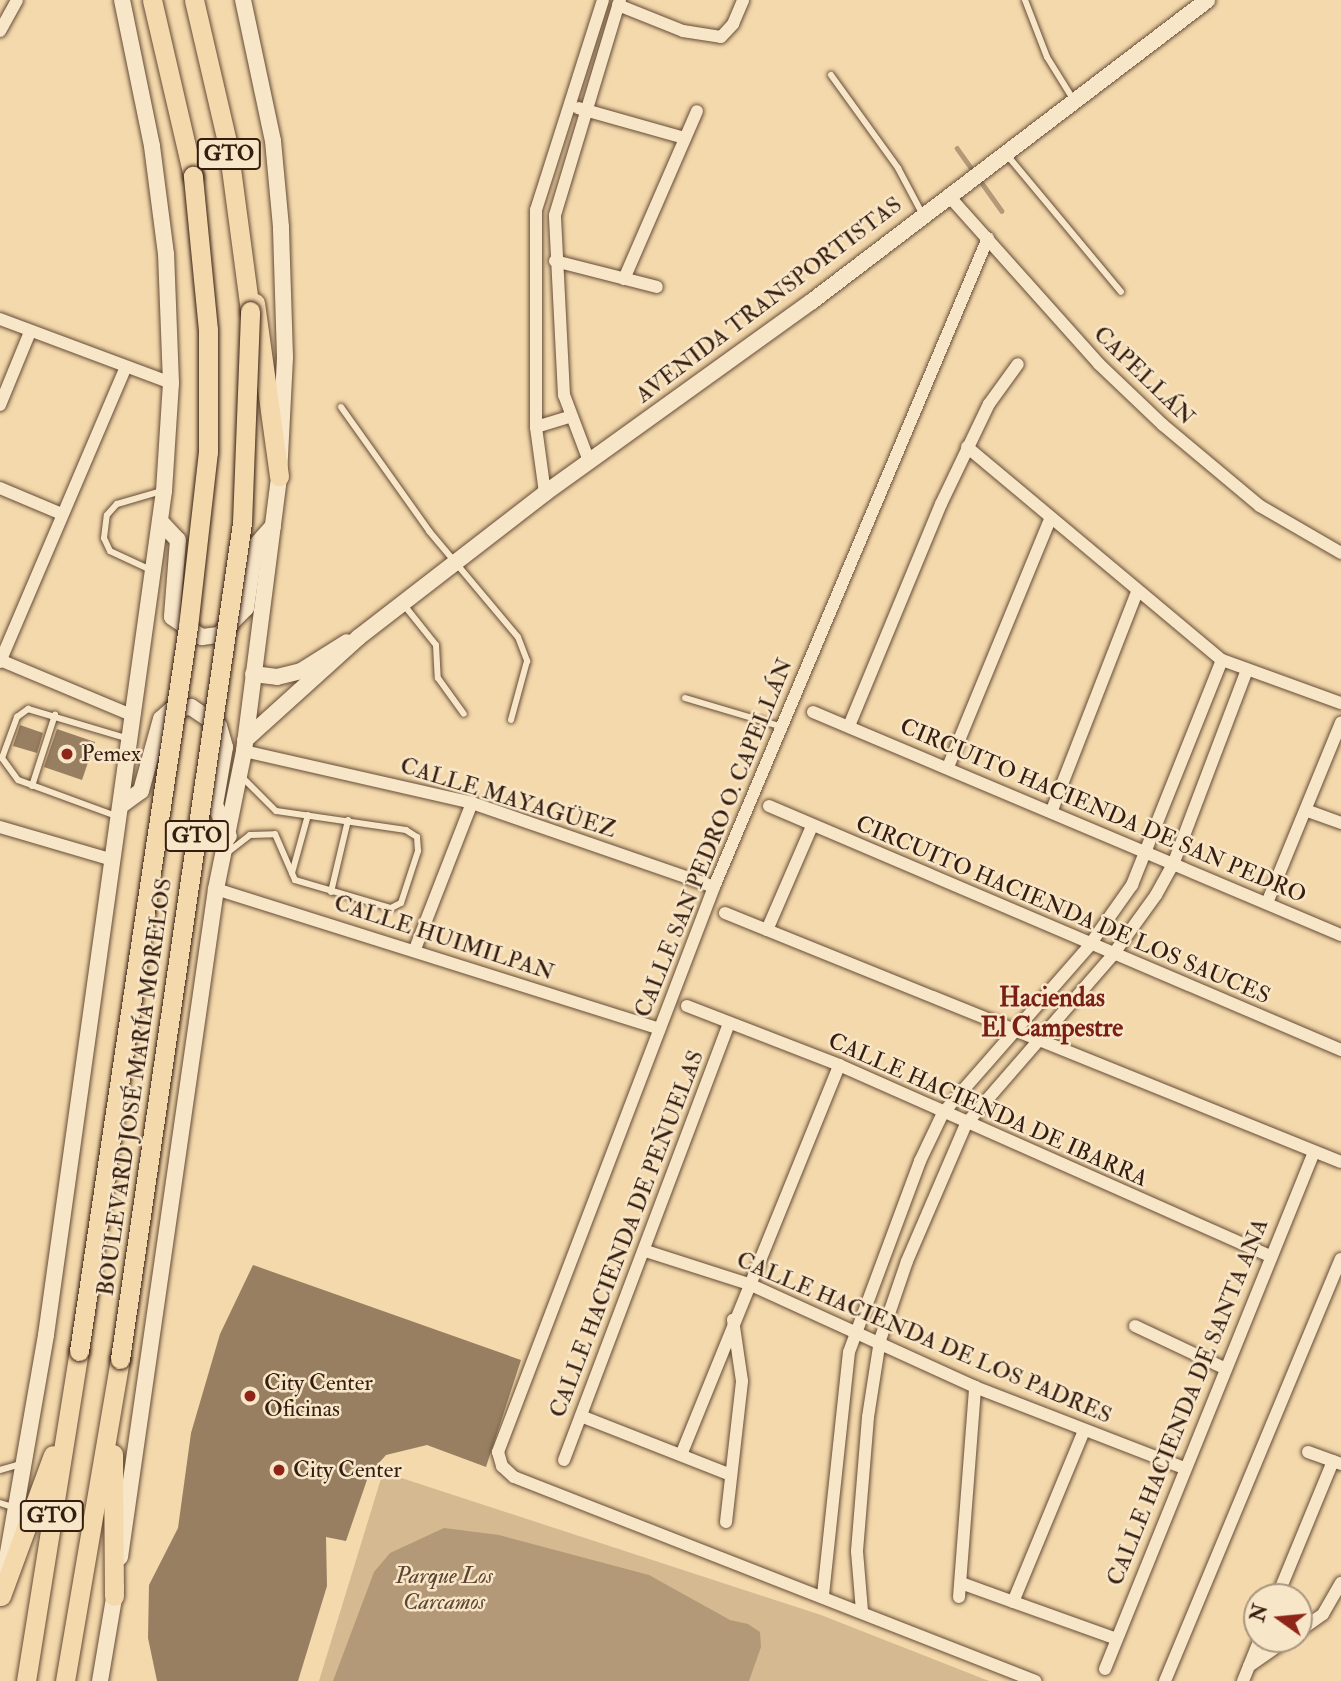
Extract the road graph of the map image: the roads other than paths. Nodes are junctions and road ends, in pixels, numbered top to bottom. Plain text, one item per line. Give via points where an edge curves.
1 (18, 0) edge
2 (122, 0) edge
3 (152, 0) edge
4 (194, 0) edge
5 (243, 0) edge
6 (603, 0) edge
7 (743, 0) edge
8 (1025, 0) edge
9 (1207, 0) edge
10 (619, 3) edge
11 (0, 30) edge
12 (831, 75) dead end
13 (1073, 99) junction
14 (568, 106) junction
15 (585, 110) junction
16 (697, 111) dead end
17 (685, 138) junction
18 (1004, 151) junction
19 (953, 191) junction
20 (923, 215) junction
21 (238, 226) junction
22 (988, 237) junction
23 (555, 261) junction
24 (624, 279) junction
25 (657, 287) dead end
26 (1121, 292) dead end
27 (0, 319) edge
28 (30, 332) junction
29 (1018, 364) dead end
30 (127, 367) junction
31 (171, 383) junction
32 (0, 405) edge
33 (341, 407) dead end
34 (571, 416) junction
35 (536, 427) junction
36 (967, 447) junction
37 (589, 461) junction
38 (279, 476) junction
39 (0, 488) edge
40 (164, 491) junction
41 (545, 493) junction
42 (62, 514) junction
43 (1050, 520) junction
44 (160, 521) junction
45 (272, 526) junction
46 (1341, 553) edge
47 (458, 562) junction
48 (155, 572) junction
49 (1137, 592) junction
50 (402, 604) junction
51 (359, 637) junction
52 (1222, 660) junction
53 (0, 661) edge
54 (1247, 670) junction
55 (253, 674) junction
56 (685, 698) dead end
57 (1341, 703) edge
58 (813, 712) dead end
59 (464, 714) dead end
60 (55, 715) junction
61 (134, 716) junction
62 (511, 720) dead end
63 (1341, 723) edge
64 (849, 726) junction
65 (782, 727) junction
66 (131, 740) junction
67 (244, 746) junction
68 (948, 767) junction
69 (240, 774) junction
70 (32, 786) junction
71 (472, 803) junction
72 (769, 806) dead end
73 (1052, 810) junction
74 (121, 811) junction
75 (1308, 811) junction
76 (308, 815) junction
77 (348, 820) junction
78 (1341, 823) edge
79 (812, 826) junction
80 (0, 827) edge
81 (229, 836) junction
82 (1149, 851) junction
83 (226, 855) junction
84 (113, 860) junction
85 (1174, 862) junction
86 (291, 874) junction
87 (715, 887) junction
88 (216, 889) junction
89 (331, 891) junction
90 (1267, 903) junction
91 (725, 912) dead end
92 (767, 930) junction
93 (1341, 935) edge
94 (1089, 946) junction
95 (415, 949) junction
96 (1112, 956) junction
97 (687, 1006) dead end
98 (729, 1024) junction
99 (659, 1029) junction
100 (1012, 1030) junction
101 (1038, 1039) junction
102 (1341, 1050) edge
103 (839, 1065) junction
104 (943, 1113) junction
105 (966, 1124) junction
106 (1314, 1152) junction
107 (1341, 1162) edge
108 (646, 1251) junction
109 (1270, 1256) junction
110 (1341, 1259) edge
111 (748, 1284) junction
112 (733, 1320) junction
113 (1135, 1326) dead end
114 (856, 1331) junction
115 (880, 1340) junction
116 (1224, 1368) junction
117 (975, 1387) junction
118 (113, 1403) junction
119 (68, 1414) junction
120 (581, 1416) junction
121 (1084, 1431) junction
122 (1308, 1452) dead end
123 (681, 1455) junction
124 (564, 1460) dead end
125 (1337, 1462) edge
126 (23, 1463) junction
127 (1184, 1468) junction
128 (0, 1470) edge
129 (731, 1475) junction
130 (7, 1506) edge
131 (726, 1522) dead end
132 (961, 1583) junction
133 (1283, 1583) edge
134 (1341, 1583) edge
135 (823, 1595) junction
136 (114, 1596) junction
137 (959, 1597) dead end
138 (0, 1598) edge
139 (1013, 1602) junction
140 (862, 1611) junction
141 (1313, 1621) edge
142 (1114, 1638) junction
143 (1254, 1653) edge
144 (1268, 1653) edge
145 (1249, 1666) junction
146 (1105, 1669) dead end
147 (26, 1681) edge
148 (65, 1681) edge
149 (100, 1681) edge
150 (1035, 1681) edge
151 (1165, 1681) edge
152 (1243, 1681) edge

1 - 11 street
2 - 31 street via 152,146 167,267
3 - 119 main road, BOULEVARD JOSÉ MARÍA MORELOS / GTO, bridge via 193,176 208,330 208,452 188,627
4 - 21 main road, BOULEVARD JOSÉ MARÍA MORELOS / GTO via 226,134
5 - 38 street via 273,141 281,226 285,357
6 - 14 street
7 - 10 street via 733,24 721,37 683,31
8 - 13 lane via 1047,57
9 - 13 street, AVENIDA TRANSPORTISTAS
10 - 15 street
12 - 20 lane via 898,168
13 - 18 street, AVENIDA TRANSPORTISTAS
14 - 15 street
14 - 35 street via 536,210
15 - 17 street
15 - 23 street via 558,197
16 - 17 street
17 - 24 street
18 - 19 street, AVENIDA TRANSPORTISTAS
18 - 26 lane
19 - 20 street, AVENIDA TRANSPORTISTAS
19 - 22 street, CAPELLÁN
20 - 37 street, AVENIDA TRANSPORTISTAS
21 - 38 main road via 258,320
21 - 118 main road, BOULEVARD JOSÉ MARÍA MORELOS / GTO, bridge via 250,311 242,523
22 - 46 street, CAPELLÁN via 1099,363 1163,425 1251,499
22 - 65 street, CALLE SAN PEDRO O. CAPELLÁN
23 - 24 street
23 - 34 street via 562,368
24 - 25 street
27 - 28 street
28 - 30 street
28 - 32 street
29 - 36 street via 989,404
30 - 31 street
30 - 42 street
31 - 40 street
33 - 47 lane via 429,531
34 - 35 street
34 - 37 street
35 - 41 street
36 - 43 street
36 - 64 street
37 - 41 street, AVENIDA TRANSPORTISTAS
38 - 45 street
39 - 42 street
40 - 44 street
40 - 48 lane via 117,504 107,515 104,538 110,551
41 - 47 street, AVENIDA TRANSPORTISTAS
42 - 53 street
43 - 49 street
43 - 68 street
44 - 45 street via 178,540 172,617 202,637 219,635 246,608 255,546
44 - 48 street
45 - 55 street
47 - 50 street, AVENIDA TRANSPORTISTAS
47 - 62 lane via 524,649 526,676
48 - 61 street
49 - 52 street
49 - 73 street
50 - 51 street, AVENIDA TRANSPORTISTAS
50 - 59 lane via 436,645 438,678
51 - 55 street, AVENIDA TRANSPORTISTAS via 301,671 278,677
51 - 67 street, AVENIDA TRANSPORTISTAS
52 - 54 street
52 - 82 street
53 - 61 street
54 - 57 street
54 - 85 street
55 - 67 street
56 - 65 lane
58 - 64 street, CIRCUITO HACIENDA DE SAN PEDRO
60 - 66 lane
60 - 70 lane
60 - 70 lane via 21,711 5,750 8,773
61 - 66 street
63 - 75 street
64 - 68 street, CIRCUITO HACIENDA DE SAN PEDRO
65 - 87 street, CALLE SAN PEDRO O. CAPELLÁN
66 - 74 street
67 - 69 street
67 - 71 street, CALLE MAYAGÜEZ
68 - 73 street, CIRCUITO HACIENDA DE SAN PEDRO
69 - 76 lane via 269,807
69 - 81 street
70 - 74 lane
71 - 87 street, CALLE MAYAGÜEZ
71 - 95 street
72 - 79 street, CIRCUITO HACIENDA DE LOS SAUCES
73 - 82 street, CIRCUITO HACIENDA DE SAN PEDRO
74 - 81 street via 141,792 161,719 171,710 191,707 219,726 225,747 215,805
74 - 84 street
75 - 78 street
75 - 90 street
76 - 77 lane
76 - 86 lane
77 - 89 lane
77 - 89 lane via 413,834 418,843 416,860 397,907
79 - 92 street
79 - 94 street, CIRCUITO HACIENDA DE LOS SAUCES
80 - 84 street
81 - 83 street
82 - 85 street, CIRCUITO HACIENDA DE SAN PEDRO
82 - 94 street
83 - 86 lane via 250,835 275,834 283,843
83 - 88 street
84 - 126 street
85 - 90 street, CIRCUITO HACIENDA DE SAN PEDRO
85 - 96 street
86 - 89 lane
87 - 99 street, CALLE SAN PEDRO O. CAPELLÁN
88 - 95 street, CALLE HUIMILPAN
88 - 136 street
90 - 93 street, CIRCUITO HACIENDA DE SAN PEDRO
91 - 92 street
92 - 100 street
94 - 96 street, CIRCUITO HACIENDA DE LOS SAUCES
94 - 100 street
95 - 99 street, CALLE HUIMILPAN
96 - 101 street
96 - 102 street, CIRCUITO HACIENDA DE LOS SAUCES
97 - 98 street, CALLE HACIENDA DE IBARRA
98 - 103 street, CALLE HACIENDA DE IBARRA
98 - 108 street, CALLE HACIENDA DE PEÑUELAS
99 - 135 street, CALLE SAN PEDRO O. CAPELLÁN via 506,1426 500,1462 514,1476
100 - 101 street
100 - 104 street
101 - 105 street
101 - 106 street
103 - 104 street, CALLE HACIENDA DE IBARRA
103 - 111 street
104 - 105 street, CALLE HACIENDA DE IBARRA
104 - 114 street
105 - 109 street, CALLE HACIENDA DE IBARRA
105 - 115 street via 907,1261
106 - 107 street
106 - 109 street, CALLE HACIENDA DE SANTA ANA
108 - 111 street, CALLE HACIENDA DE LOS PADRES
108 - 120 street, CALLE HACIENDA DE PEÑUELAS
109 - 116 street, CALLE HACIENDA DE SANTA ANA
110 - 151 street
111 - 112 street
111 - 114 street, CALLE HACIENDA DE LOS PADRES
112 - 123 street
112 - 129 street via 742,1381
113 - 116 street
114 - 115 street, CALLE HACIENDA DE LOS PADRES
114 - 135 street via 846,1370
115 - 117 street, CALLE HACIENDA DE LOS PADRES
115 - 140 street via 857,1552
116 - 127 street, CALLE HACIENDA DE SANTA ANA
117 - 121 street, CALLE HACIENDA DE LOS PADRES
117 - 132 street
118 - 136 main road
118 - 148 main road, BOULEVARD JOSÉ MARÍA MORELOS / GTO
119 - 138 main road
119 - 147 main road, BOULEVARD JOSÉ MARÍA MORELOS / GTO
120 - 123 street
120 - 124 street, CALLE HACIENDA DE PEÑUELAS
121 - 127 street, CALLE HACIENDA DE LOS PADRES
121 - 139 street
122 - 125 street
123 - 129 street
125 - 133 street
126 - 128 lane
126 - 130 street
127 - 142 street, CALLE HACIENDA DE SANTA ANA
129 - 131 street
130 - 138 street
132 - 137 street
132 - 139 street
134 - 141 street via 1323,1614
135 - 140 street
136 - 149 street
139 - 142 street
140 - 150 street
142 - 146 street, CALLE HACIENDA DE SANTA ANA
143 - 145 street
144 - 145 street
145 - 152 street

